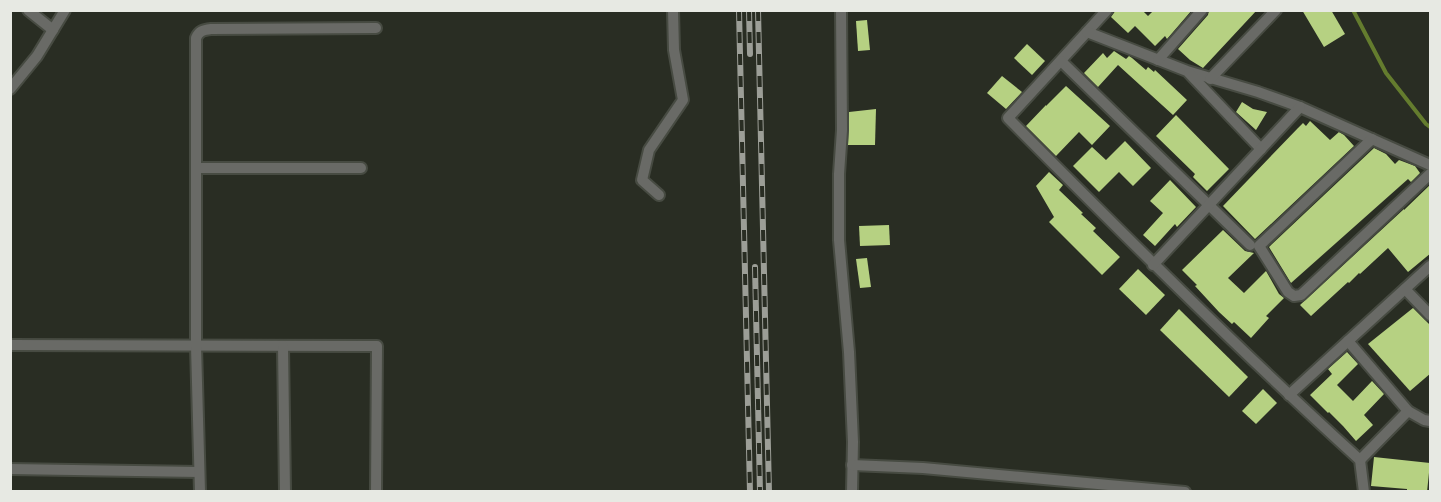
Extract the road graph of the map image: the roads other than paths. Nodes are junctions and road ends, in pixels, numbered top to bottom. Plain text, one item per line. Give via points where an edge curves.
1 (28, 10) edge
2 (65, 10) edge
3 (673, 10) edge
4 (841, 10) edge
5 (1107, 10) edge
6 (1202, 10) edge
7 (1276, 10) edge
8 (376, 28) dead end
9 (53, 30) junction
10 (1087, 32) junction
11 (1158, 60) junction
12 (1061, 61) junction
13 (1187, 71) junction
14 (1210, 79) junction
15 (10, 89) edge
16 (1300, 107) junction
17 (1372, 139) junction
18 (1261, 149) junction
19 (1431, 165) edge
20 (196, 168) junction
21 (360, 168) dead end
22 (1431, 174) edge
23 (659, 195) dead end
24 (1208, 205) junction
25 (1250, 245) dead end
26 (1153, 265) junction
27 (1431, 266) edge
28 (1405, 289) junction
29 (1431, 315) edge
30 (1348, 341) junction
31 (10, 345) edge
32 (196, 345) junction
33 (283, 346) junction
34 (1288, 395) junction
35 (1408, 411) junction
36 (1431, 421) edge
37 (1360, 459) junction
38 (852, 465) junction
39 (10, 470) edge
40 (199, 472) junction
41 (200, 492) edge
42 (285, 492) edge
43 (376, 492) edge
44 (852, 492) edge
45 (1185, 492) edge
46 (1364, 492) edge

1 - 9 street
2 - 9 street
3 - 23 street via 674,50 683,100 649,150 642,180
4 - 38 street via 839,240 849,352
5 - 10 street
6 - 11 street
7 - 14 street
8 - 20 street via 210,29 198,33
9 - 15 street
10 - 11 street
10 - 12 street
11 - 13 street
12 - 24 street
12 - 26 street via 1008,118
13 - 14 street
13 - 18 street
14 - 16 street
16 - 17 street
16 - 18 street
17 - 19 street
17 - 22 street via 1259,246 1294,296 1301,294
18 - 24 street
20 - 21 street
20 - 32 street
24 - 25 street
24 - 26 street
26 - 34 street
27 - 28 street
28 - 29 street
28 - 30 street
30 - 34 street
30 - 35 street
31 - 32 street
32 - 33 street
32 - 40 street
33 - 42 street
33 - 43 street via 377,346
34 - 37 street
35 - 36 street
35 - 37 street
37 - 46 street
38 - 44 street
38 - 45 street
39 - 40 street
40 - 41 street

